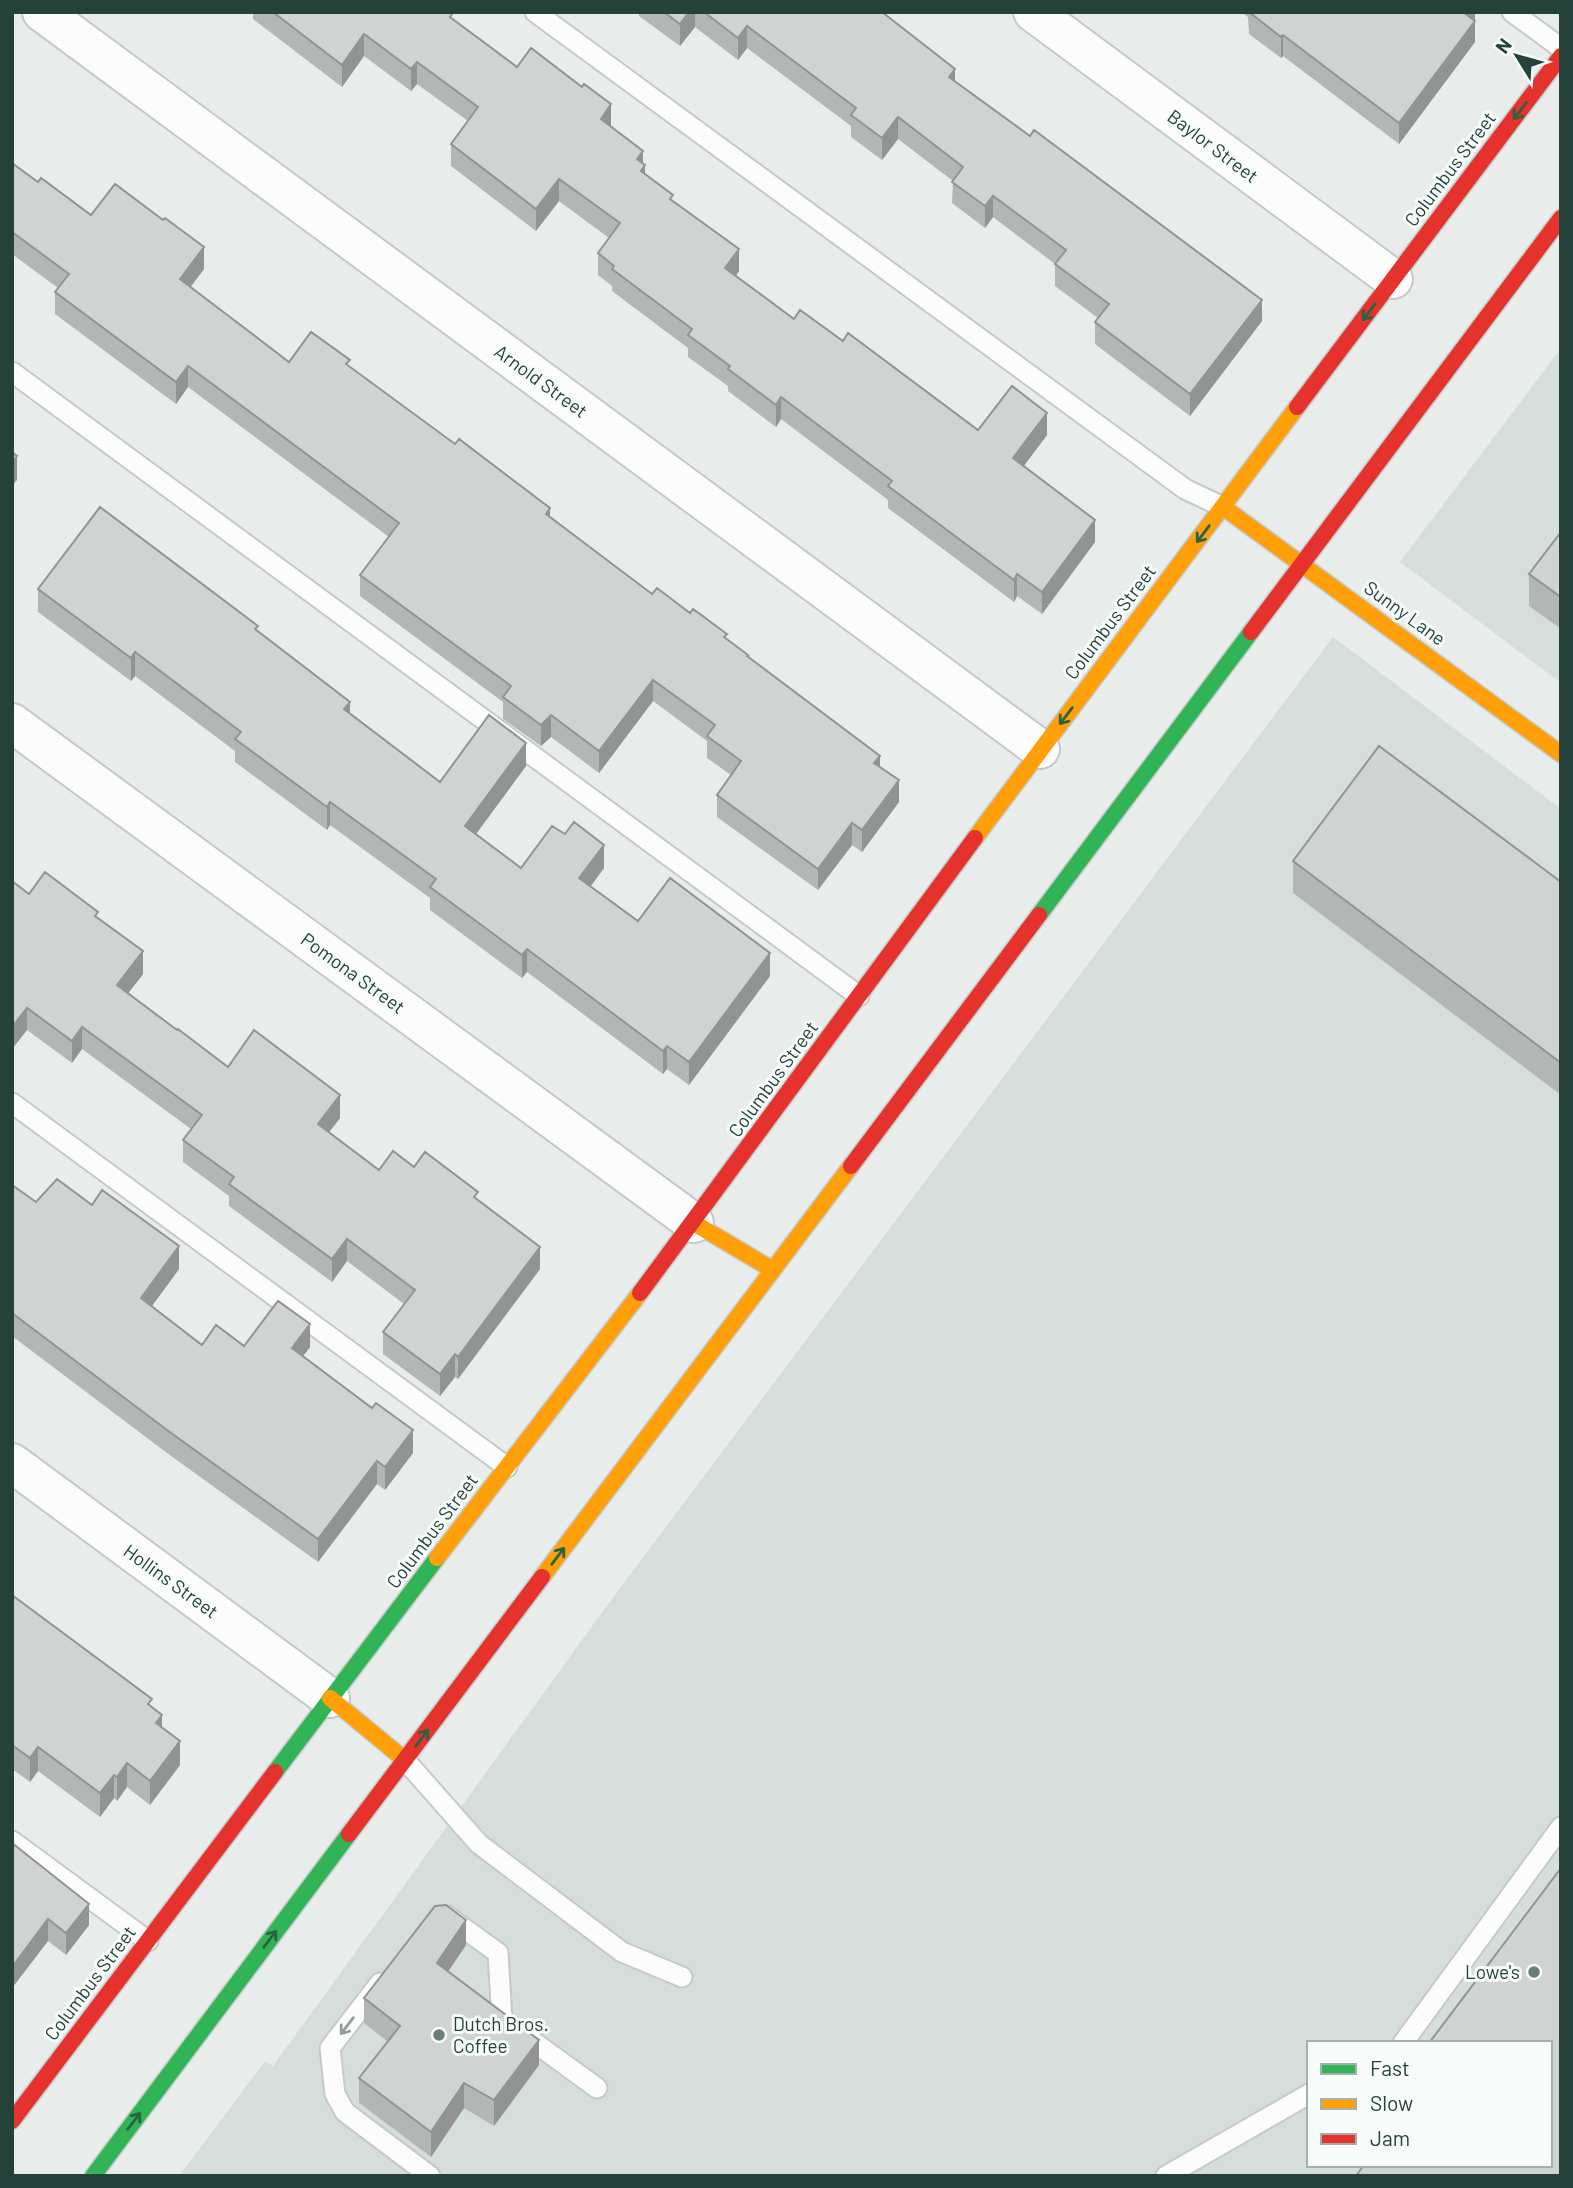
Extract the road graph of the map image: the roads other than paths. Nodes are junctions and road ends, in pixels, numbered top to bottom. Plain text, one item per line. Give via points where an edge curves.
1 (42, 12) edge
2 (535, 12) edge
3 (1033, 12) edge
4 (1512, 12) edge
5 (1561, 48) edge
6 (1561, 56) edge
7 (1561, 218) edge
8 (1393, 279) junction
9 (12, 372) edge
10 (1223, 507) junction
11 (1304, 564) junction
12 (12, 723) edge
13 (1040, 749) junction
14 (1561, 754) edge
15 (859, 996) junction
16 (12, 1103) edge
17 (694, 1223) junction
18 (773, 1270) junction
19 (12, 1463) edge
20 (507, 1467) junction
21 (330, 1698) junction
22 (405, 1760) junction
23 (1561, 1827) edge
24 (12, 1841) edge
25 (428, 1920) edge
26 (148, 1941) junction
27 (395, 1963) edge
28 (682, 1977) dead end
29 (1404, 2041) edge
30 (597, 2088) dead end
31 (1307, 2095) edge
32 (12, 2121) edge
33 (93, 2176) edge
34 (430, 2176) edge
35 (1166, 2176) edge

1 - 13 street, Arnold Street
2 - 10 lane via 1185,489
3 - 8 street, Baylor Street
4 - 5 lane
6 -> 8 main road, Columbus Street
7 - 11 main road
8 -> 10 main road, Columbus Street
9 - 15 lane
10 - 11 main road, Sunny Lane
10 -> 13 main road, Columbus Street
11 - 14 main road, Sunny Lane
11 - 18 main road
12 - 17 street, Pomona Street
13 - 15 main road, Columbus Street
15 - 17 main road, Columbus Street
16 - 20 lane
17 - 18 main road
17 - 20 main road, Columbus Street
22 -> 18 main road
19 - 21 street, Hollins Street
20 - 21 main road, Columbus Street
21 - 22 main road
21 - 26 main road, Columbus Street
22 - 28 lane via 479,1844 622,1952
33 -> 22 main road
23 - 29 lane
24 - 26 lane
25 - 30 lane via 447,1916 498,1953 502,2018
26 - 32 main road, Columbus Street
27 -> 34 lane via 330,2048 335,2094 345,2112
31 - 35 lane

